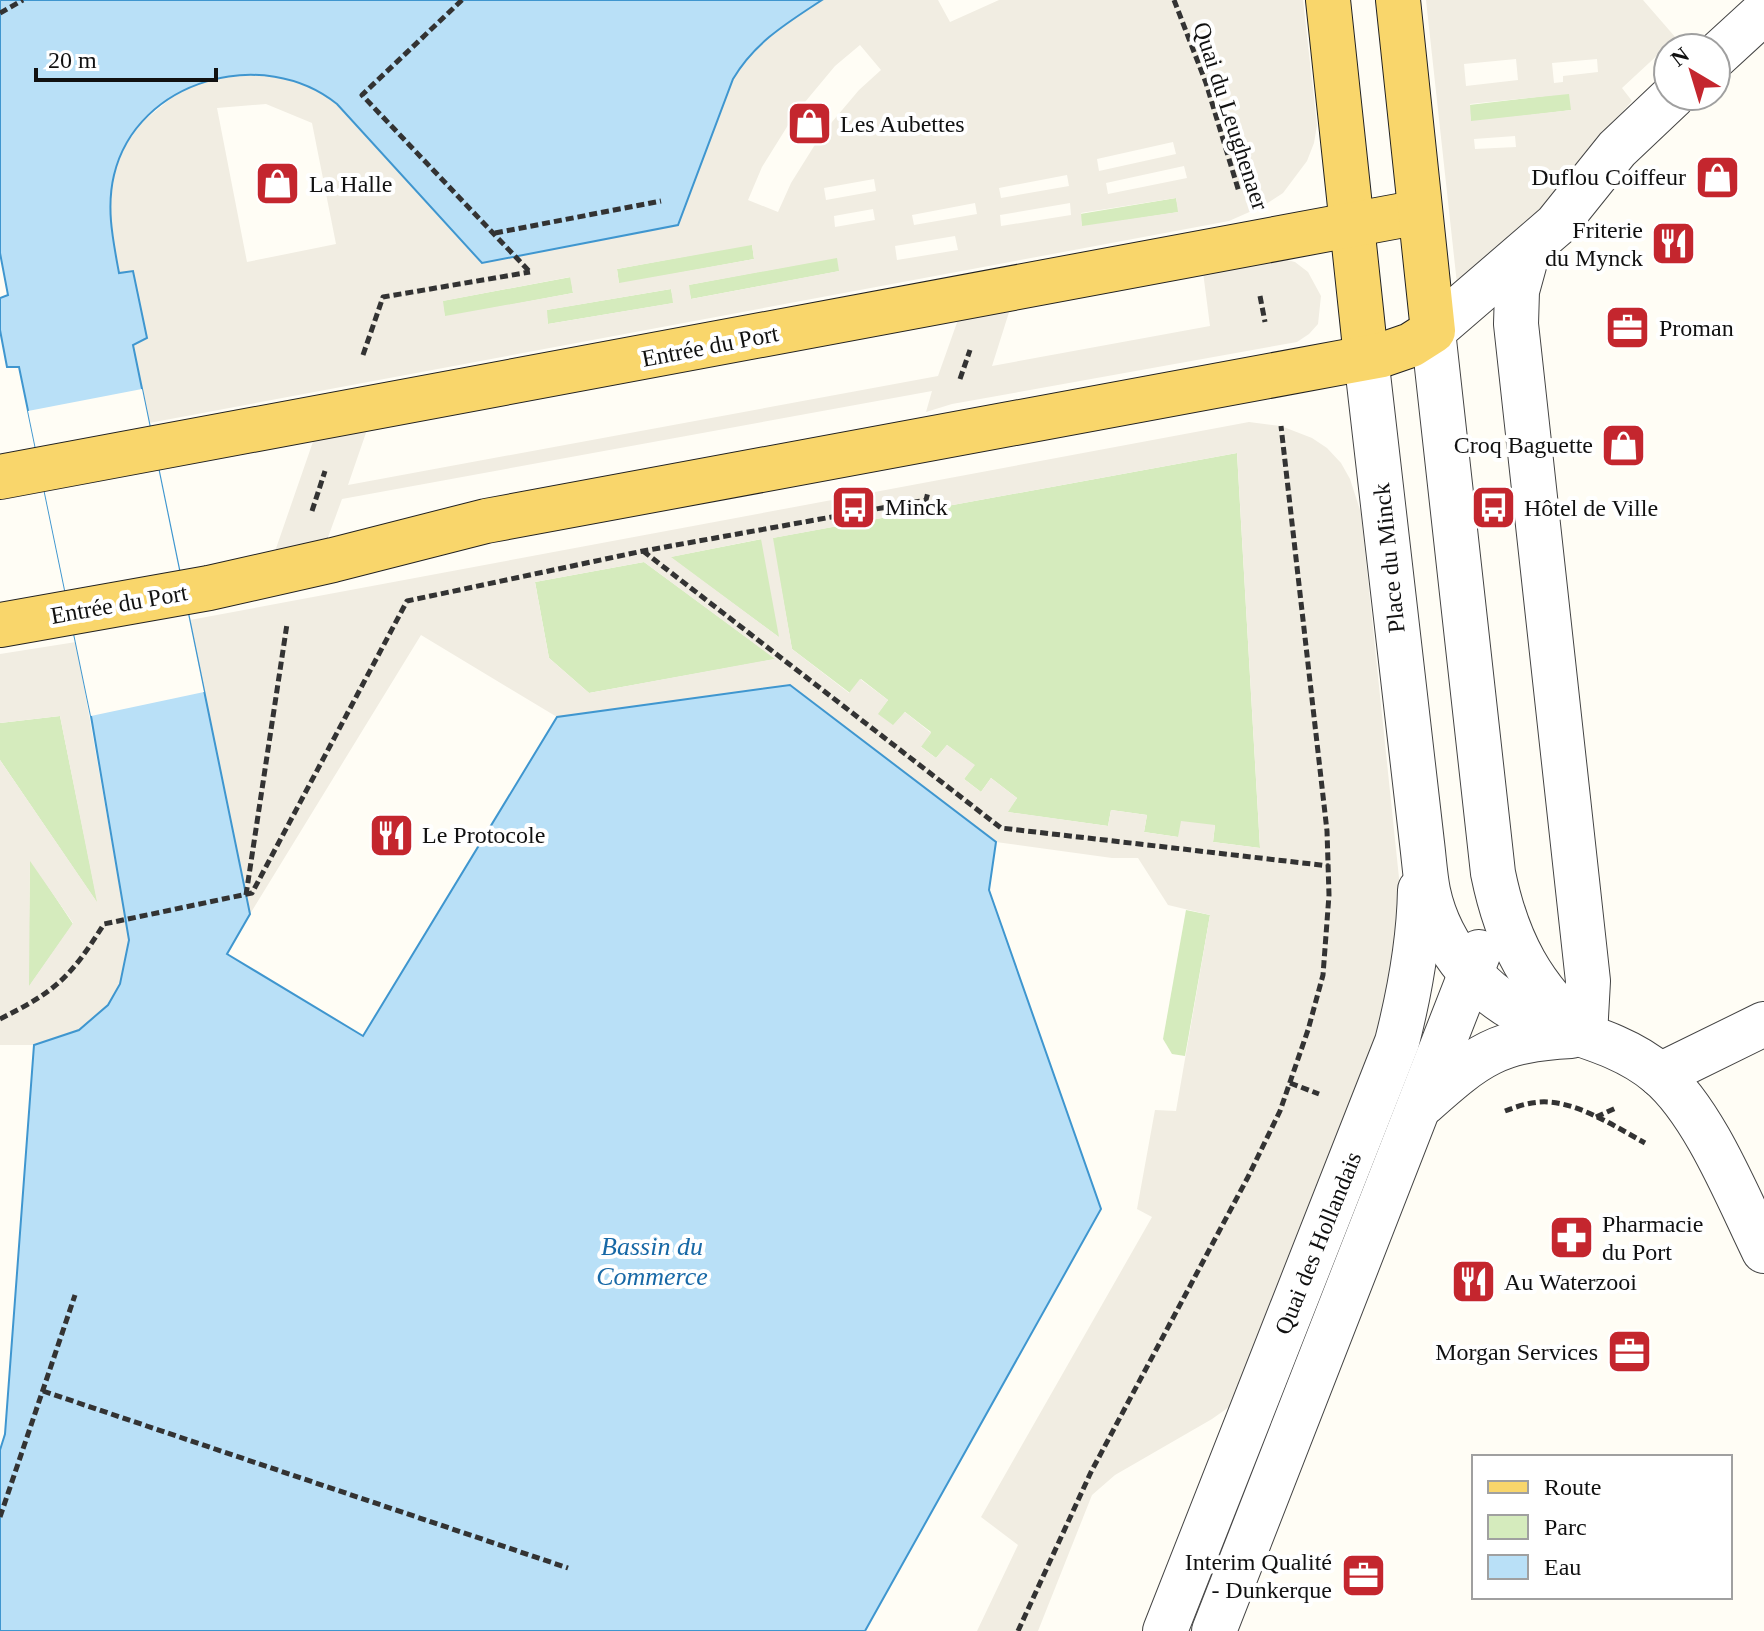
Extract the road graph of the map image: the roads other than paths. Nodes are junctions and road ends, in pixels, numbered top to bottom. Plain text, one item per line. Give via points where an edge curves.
1 (1328, 0) edge
2 (1398, 0) edge
3 (1764, 12) edge
4 (1732, 41) edge
5 (1656, 112) edge
6 (1420, 212) junction
7 (1353, 225) junction
8 (1528, 251) junction
9 (1433, 331) junction
10 (1366, 357) junction
11 (9, 475) edge
12 (0, 625) edge
13 (1422, 843) junction
14 (1493, 873) junction
15 (1472, 975) junction
16 (1764, 1024) edge
17 (1585, 1035) junction
18 (1660, 1075) junction
19 (1421, 1105) junction
20 (1764, 1251) edge
21 (1165, 1631) edge
22 (1214, 1631) edge

1 - 7 main road, Place du Minck
2 - 6 main road
3 - 4 street
5 - 8 street
6 - 7 main road, Entrée du Port
6 - 9 main road
7 - 10 main road, Place du Minck
7 - 11 main road, Entrée du Port
8 - 9 street
8 - 17 street via 1517,291 1516,324 1588,981
9 - 10 main road, Entrée du Port via 1397,351
9 - 14 street
10 - 12 main road, Entrée du Port via 486,521 209,588
10 - 13 street, Place du Minck
13 - 15 street, Place du Minck via 1437,919
13 - 21 street, Quai des Hollandais via 1418,939 1397,1042
14 - 15 street, Quai des Hollandais via 1489,925
14 - 17 street via 1518,954 1543,993
15 - 17 street, Place du Minck via 1511,1007
15 - 19 street, Quai des Hollandais
16 - 18 street
17 - 18 street via 1639,1059
17 - 19 street via 1525,1040 1496,1049
18 - 20 street via 1708,1140
19 - 22 street, Quai des Hollandais

